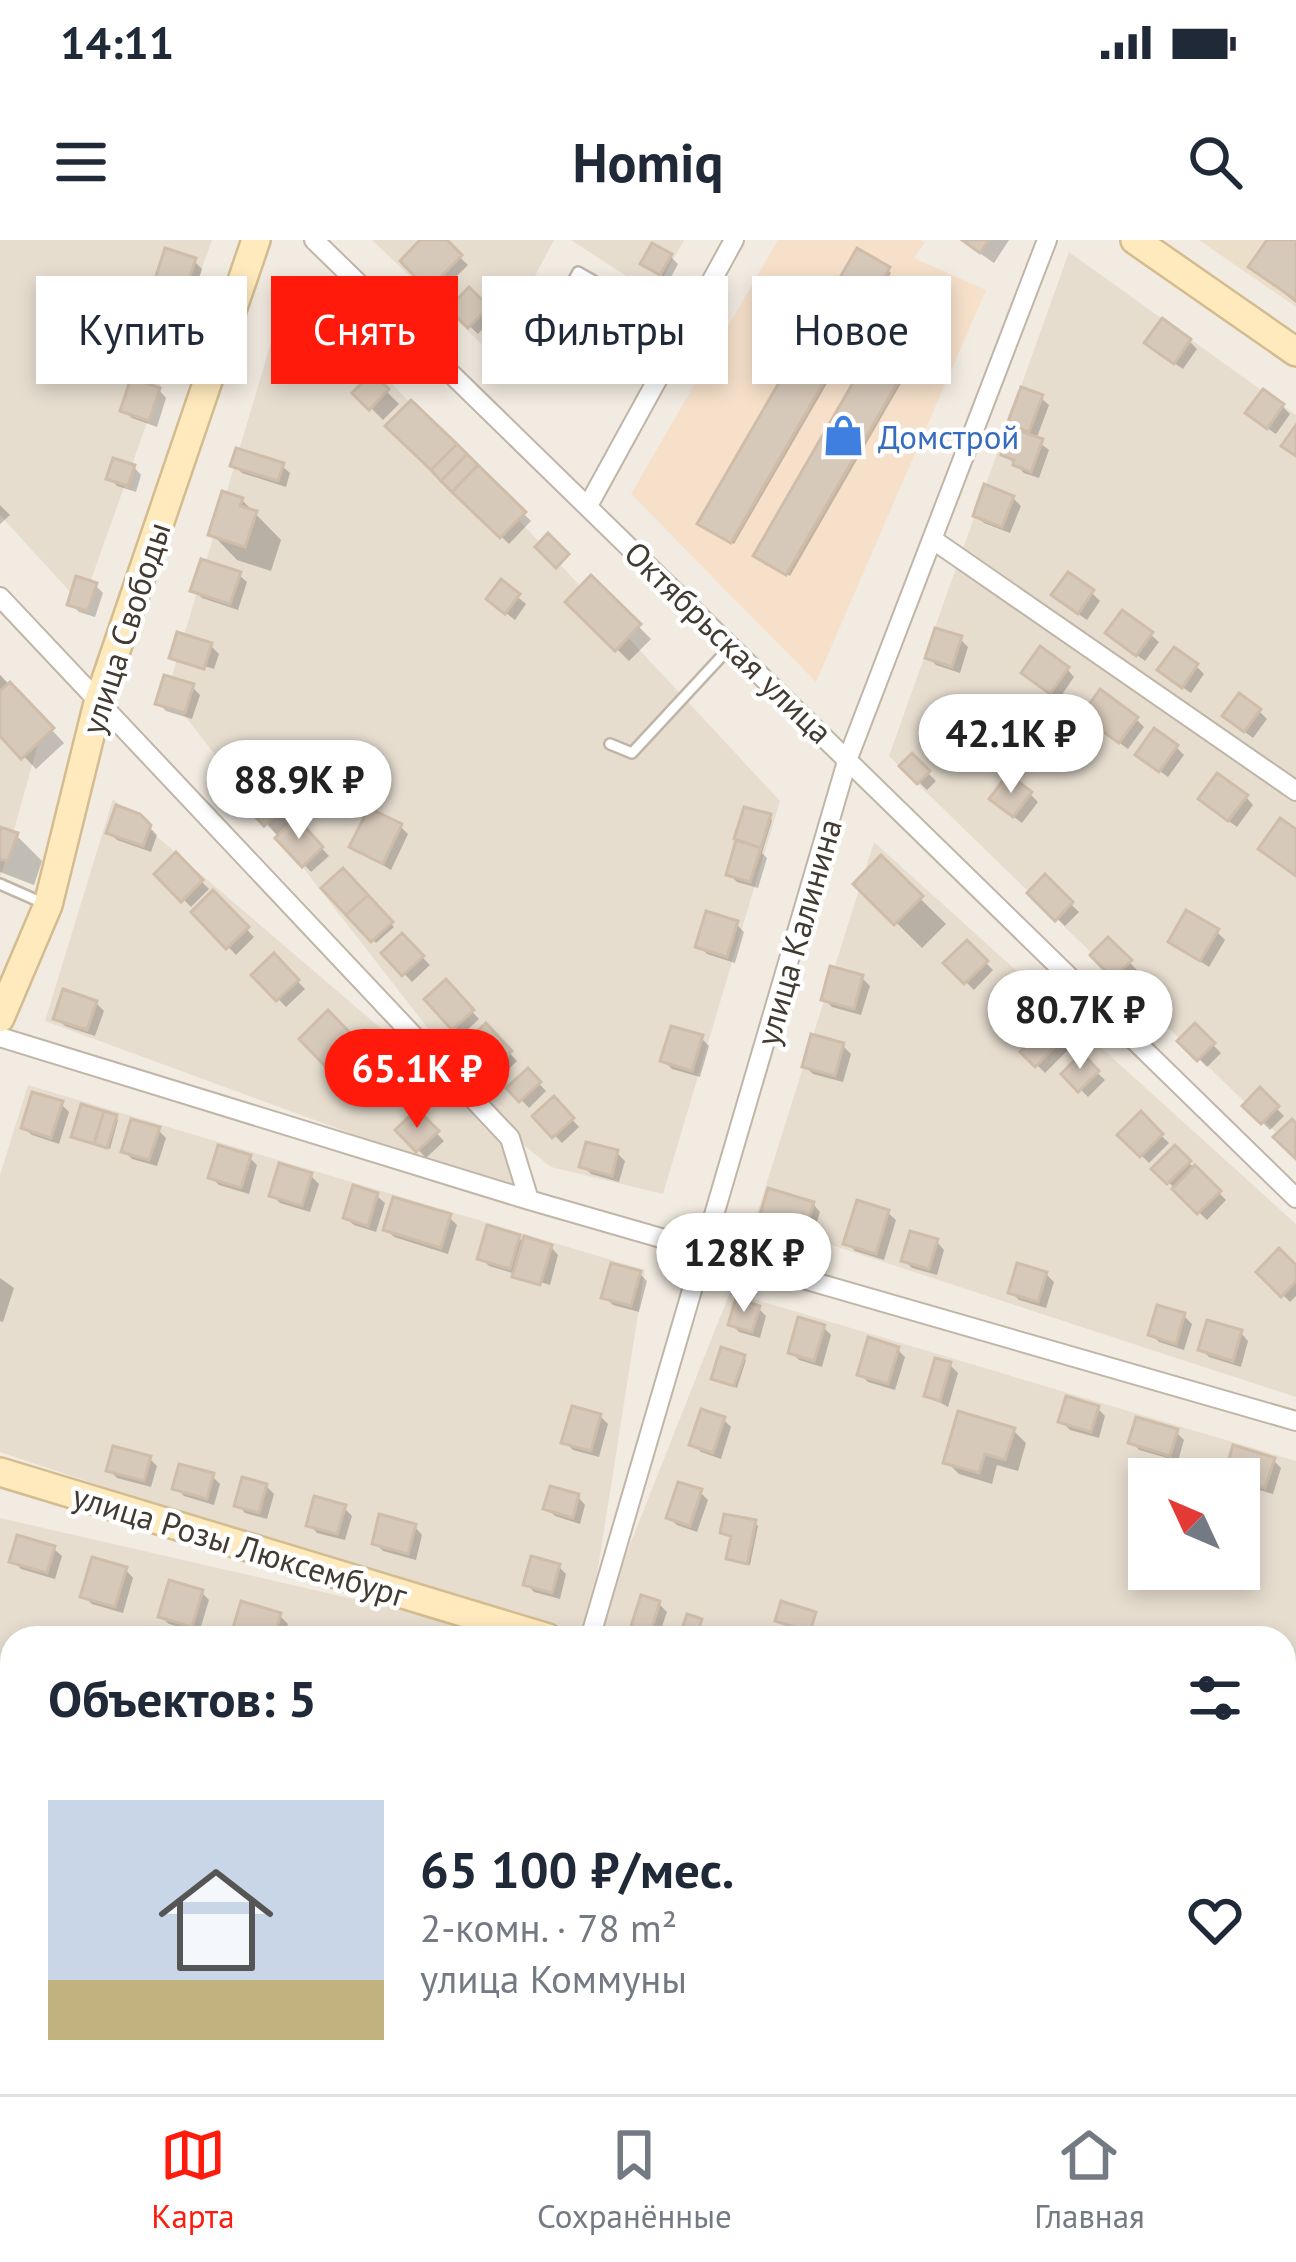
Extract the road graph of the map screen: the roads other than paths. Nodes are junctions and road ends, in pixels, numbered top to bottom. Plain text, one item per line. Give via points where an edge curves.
1 (256, 240) edge
2 (314, 240) edge
3 (734, 240) edge
4 (1047, 240) edge
5 (1135, 240) edge
6 (713, 276) edge
7 (1296, 352) edge
8 (654, 384) edge
9 (589, 504) junction
10 (932, 539) junction
11 (0, 597) edge
12 (732, 645) junction
13 (98, 703) junction
14 (610, 744) dead end
15 (848, 758) junction
16 (1296, 791) edge
17 (0, 884) edge
18 (48, 905) junction
19 (0, 1018) edge
20 (0, 1037) edge
21 (1296, 1198) edge
22 (529, 1200) junction
23 (706, 1249) junction
24 (1296, 1421) edge
25 (0, 1472) edge
26 (508, 1626) edge
27 (594, 1626) edge

1 - 13 street, улица Свободы
2 - 9 street, Октябрьская улица
3 - 6 street
4 - 10 street, улица Калинина
5 - 7 street
8 - 9 street
9 - 12 street, Октябрьская улица
10 - 15 street, улица Калинина
10 - 16 street
11 - 13 street
12 - 14 lane via 632,753
12 - 15 street, Октябрьская улица
13 - 18 street, улица Свободы
13 - 22 street via 510,1138
15 - 21 street, Октябрьская улица
15 - 23 street, улица Калинина
17 - 18 lane
18 - 19 street, улица Свободы
20 - 22 street
22 - 23 street
23 - 24 street
23 - 27 street, улица Калинина
25 - 26 street, улица Розы Люксембург

